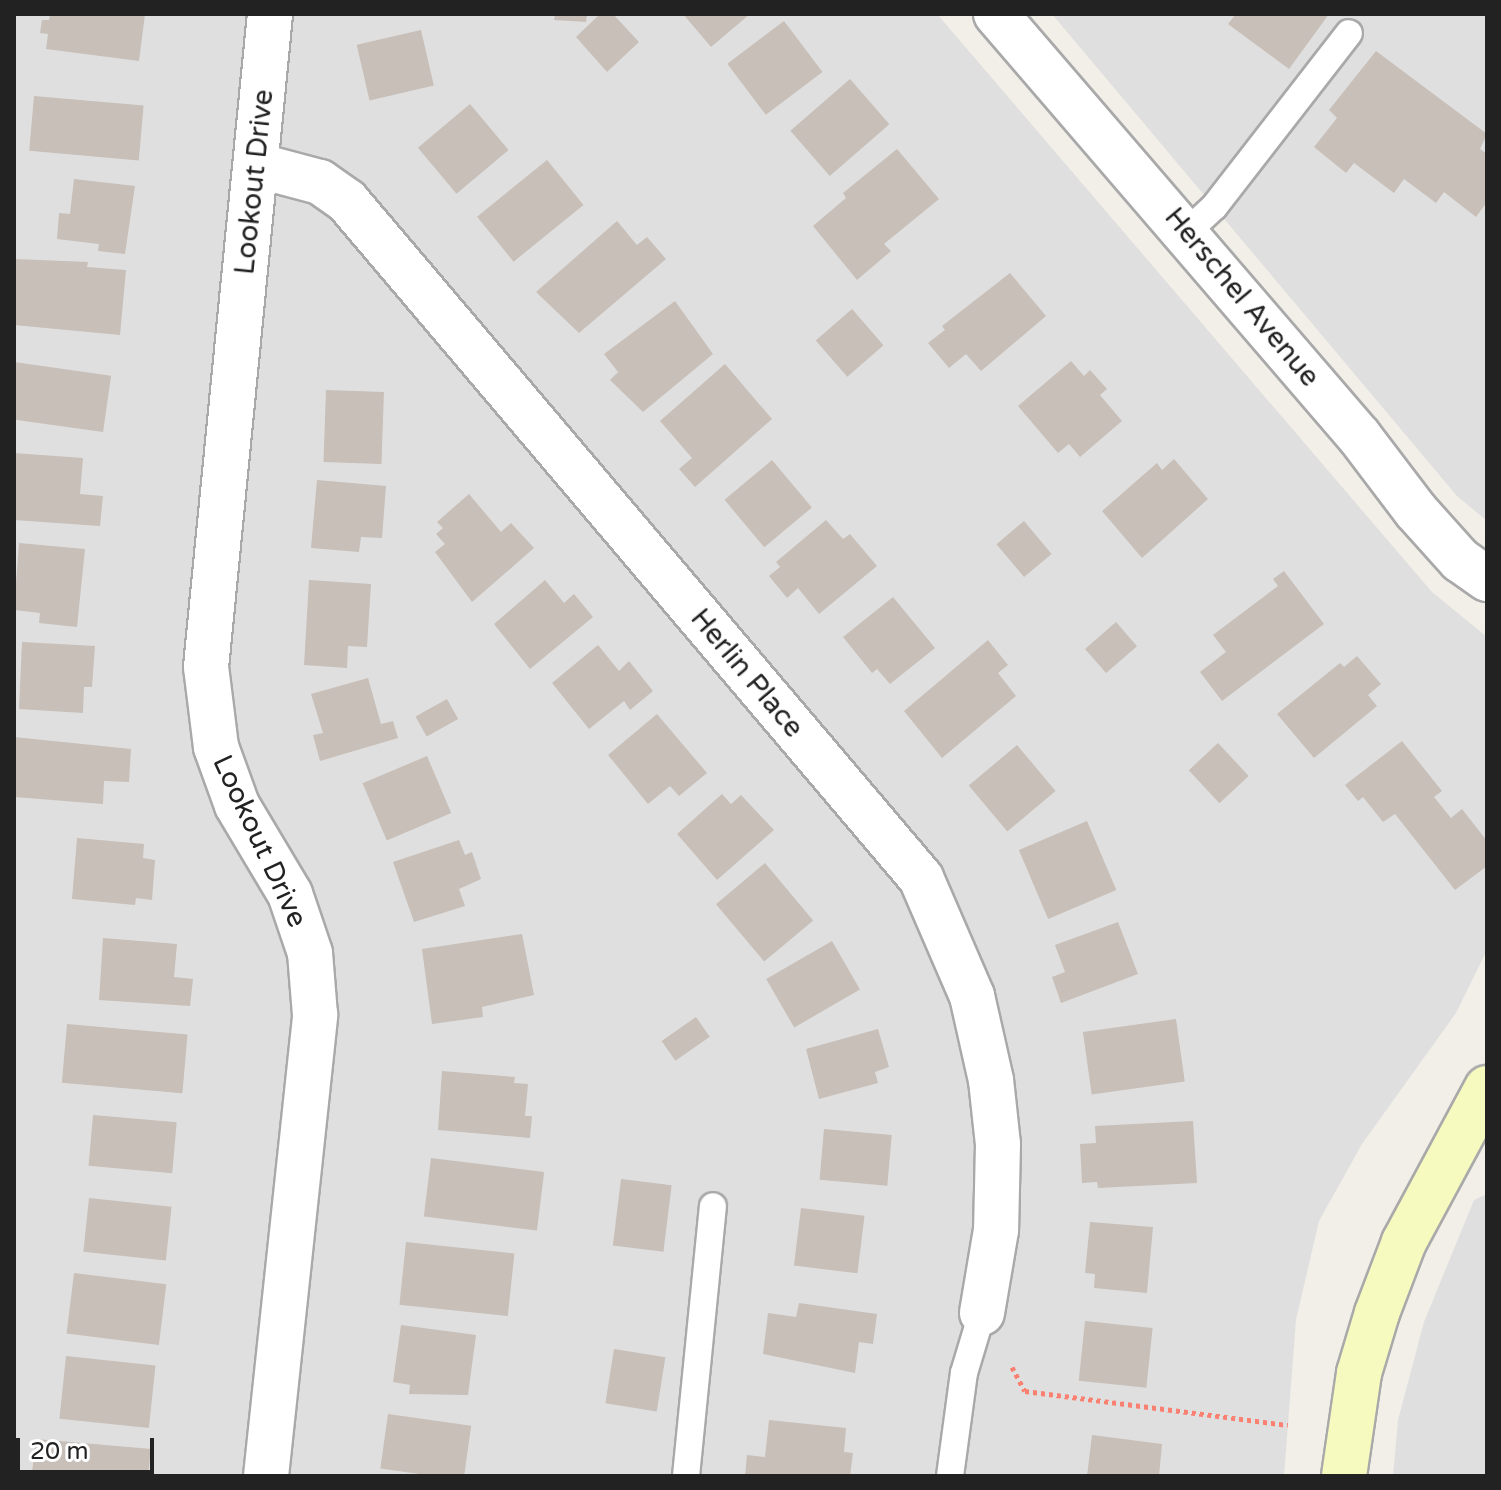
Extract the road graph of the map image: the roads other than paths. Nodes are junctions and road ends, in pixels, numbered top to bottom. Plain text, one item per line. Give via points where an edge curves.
1 (270, 14) edge
2 (996, 14) edge
3 (1349, 33) dead end
4 (256, 165) junction
5 (1187, 232) junction
6 (1487, 579) edge
7 (1482, 1110) edge
8 (713, 1206) dead end
9 (982, 1313) joint
10 (266, 1476) edge
11 (686, 1476) edge
12 (950, 1476) edge
13 (1344, 1476) edge

1 - 4 street, Lookout Drive
2 - 5 street, Herschel Avenue
3 - 5 lane via 1214,207
4 - 9 street, Herlin Place via 320,182 347,201 921,878 972,996 991,1080 998,1144 996,1230
4 - 10 street, Lookout Drive via 206,667 216,747 237,805 290,894 310,953 315,1015
5 - 6 street, Herschel Avenue via 1416,511 1460,560
7 - 13 main road via 1404,1242 1377,1313 1359,1373
8 - 11 lane
9 - 12 lane via 964,1373

